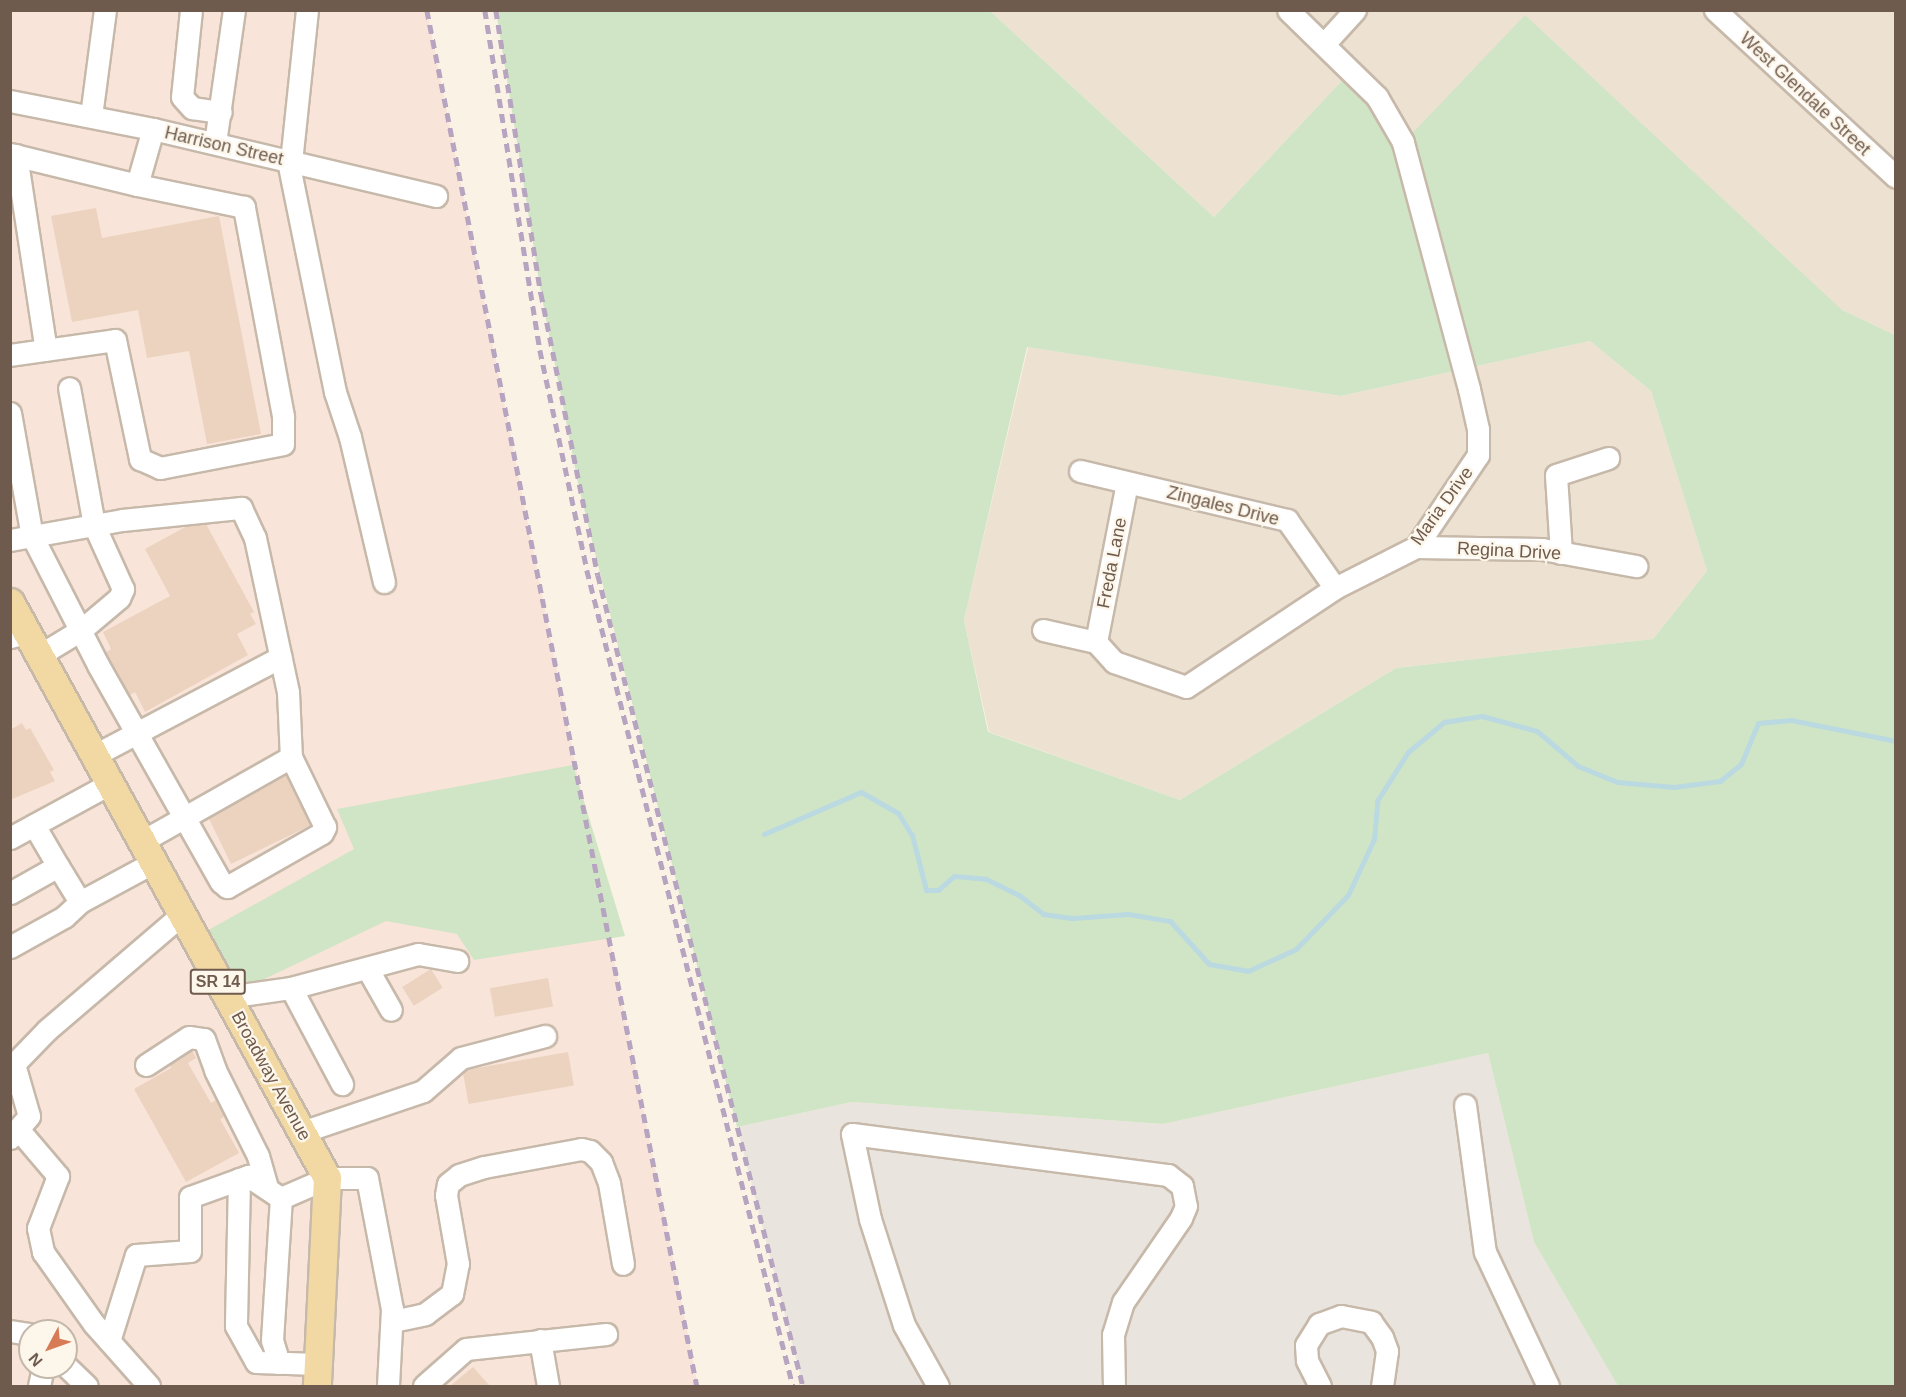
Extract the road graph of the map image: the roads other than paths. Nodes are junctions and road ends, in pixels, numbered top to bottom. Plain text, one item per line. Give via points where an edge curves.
1 (105, 10) edge
2 (191, 10) edge
3 (234, 10) edge
4 (307, 10) edge
5 (1288, 10) edge
6 (1355, 10) edge
7 (1716, 11) edge
8 (1324, 44) junction
9 (10, 100) edge
10 (221, 112) junction
11 (91, 116) junction
12 (153, 129) junction
13 (215, 144) junction
14 (13, 155) edge
15 (290, 161) junction
16 (1896, 177) edge
17 (137, 185) junction
18 (436, 196) dead end
19 (46, 350) junction
20 (10, 355) edge
21 (69, 388) dead end
22 (10, 412) edge
23 (1608, 458) dead end
24 (1080, 471) dead end
25 (1127, 483) junction
26 (94, 525) junction
27 (32, 536) junction
28 (10, 540) edge
29 (1416, 547) junction
30 (1561, 553) junction
31 (1636, 566) dead end
32 (384, 582) dead end
33 (1335, 588) junction
34 (10, 602) edge
35 (81, 630) junction
36 (1043, 630) dead end
37 (24, 642) edge
38 (1096, 642) junction
39 (281, 657) junction
40 (136, 732) junction
41 (93, 756) junction
42 (291, 757) junction
43 (108, 784) junction
44 (184, 817) junction
45 (34, 825) junction
46 (10, 838) edge
47 (146, 852) junction
48 (58, 866) junction
49 (10, 893) edge
50 (80, 902) junction
51 (181, 915) junction
52 (10, 947) edge
53 (457, 961) dead end
54 (367, 968) junction
55 (291, 988) junction
56 (227, 997) junction
57 (391, 1010) dead end
58 (545, 1036) dead end
59 (147, 1065) dead end
60 (342, 1084) dead end
61 (1465, 1105) dead end
62 (302, 1132) junction
63 (14, 1133) edge
64 (327, 1178) junction
65 (239, 1179) junction
66 (274, 1193) junction
67 (623, 1264) dead end
68 (393, 1321) junction
69 (606, 1334) dead end
70 (540, 1340) junction
71 (109, 1341) junction
72 (279, 1363) junction
73 (317, 1375) edge
74 (149, 1386) edge
75 (388, 1386) edge
76 (424, 1386) edge
77 (548, 1386) edge
78 (938, 1386) edge
79 (1114, 1386) edge
80 (1320, 1386) edge
81 (1382, 1386) edge
82 (1548, 1386) edge

1 - 11 street
2 - 10 street via 183,97 192,108
3 - 10 street
4 - 15 street
5 - 8 street, Maria Drive
6 - 8 street
7 - 16 street, West Glendale Street
8 - 29 street, Maria Drive via 1377,97 1404,142 1478,429 1478,455
9 - 11 street, Harrison Street
10 - 13 street
11 - 12 street, Harrison Street
12 - 13 street, Harrison Street
12 - 17 street
13 - 15 street, Harrison Street
14 - 17 street
14 - 19 street
15 - 18 street, Harrison Street
15 - 32 street via 335,392 350,437
17 - 19 street via 244,207 283,416 283,444 160,468 140,459 116,340
19 - 20 street
21 - 26 street
22 - 27 street
23 - 30 street via 1556,475
24 - 25 street, Zingales Drive
25 - 33 street, Zingales Drive via 1287,520
25 - 38 street, Freda Lane
26 - 27 street
26 - 35 street via 123,589 119,598
26 - 39 street via 241,507 255,538
27 - 28 street
27 - 35 street
29 - 30 street, Regina Drive
29 - 33 street, Maria Drive
30 - 31 street, Regina Drive
33 - 38 street, Maria Drive via 1186,687 1114,662
34 - 37 main road, Broadway Avenue / SR 14
35 - 37 street
35 - 40 street
36 - 38 street
37 - 41 main road, Broadway Avenue / SR 14
39 - 40 street
39 - 42 street via 288,692
40 - 41 street
40 - 44 street
41 - 43 main road, Broadway Avenue / SR 14
42 - 44 street
42 - 44 street via 325,826 322,833 227,887
43 - 45 street
43 - 47 main road, Broadway Avenue / SR 14
44 - 47 street
45 - 46 street
45 - 48 street
47 - 50 street
47 - 51 main road, Broadway Avenue / SR 14
48 - 49 street
48 - 50 street
50 - 52 street via 64,917
51 - 56 main road, Broadway Avenue / SR 14
51 - 63 street via 14,1064 29,1116
53 - 54 street via 418,954
54 - 55 street
54 - 57 street
55 - 56 street
55 - 60 street
56 - 62 main road, Broadway Avenue / SR 14
58 - 62 street via 461,1058 423,1091
59 - 66 street via 189,1037 204,1039 214,1070
61 - 82 street via 1485,1252
62 - 64 main road, Broadway Avenue / SR 14
63 - 71 street via 58,1176 38,1228 43,1252
64 - 66 street
64 - 68 street via 367,1178
64 - 73 main road
65 - 66 street via 248,1176
65 - 71 street via 190,1197 190,1251 136,1255
65 - 72 street via 236,1326 256,1362
66 - 72 street via 272,1340
67 - 68 street via 609,1184 601,1162 590,1151 580,1149 484,1167 459,1175 448,1184 446,1195 458,1264 452,1294 425,1314
68 - 75 street
69 - 70 street
70 - 76 street via 466,1349
70 - 77 street
71 - 74 street
72 - 73 street
78 - 79 street via 904,1325 870,1219 852,1134 1168,1175 1182,1186 1182,1218 1123,1302 1113,1335
80 - 81 street via 1307,1360 1306,1345 1319,1324 1341,1316 1371,1322 1382,1337 1387,1351

